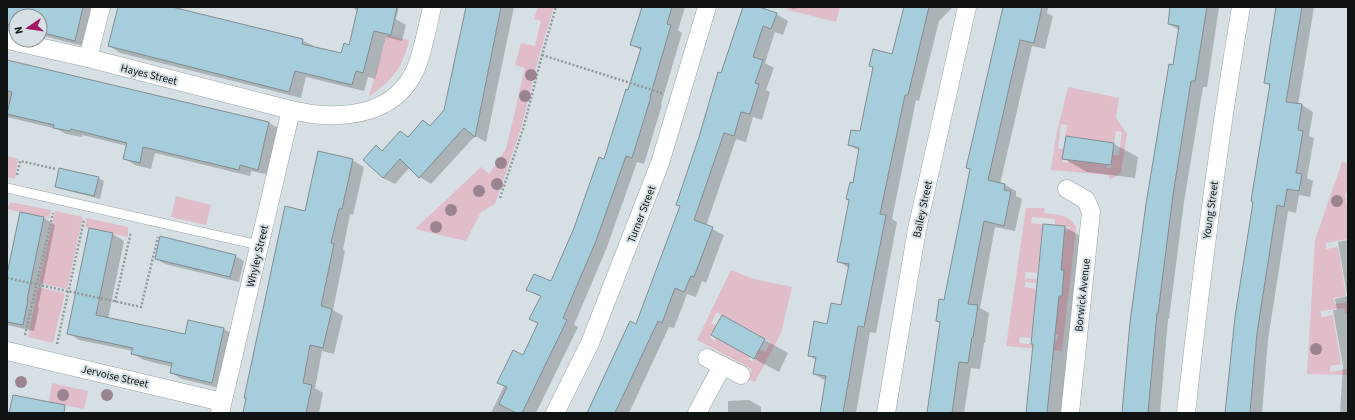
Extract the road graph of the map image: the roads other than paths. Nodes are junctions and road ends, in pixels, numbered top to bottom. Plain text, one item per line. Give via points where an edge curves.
1 (101, 7) edge
2 (432, 7) edge
3 (707, 7) edge
4 (967, 7) edge
5 (1241, 7) edge
6 (7, 40) edge
7 (88, 58) junction
8 (291, 110) junction
9 (7, 188) edge
10 (1067, 190) dead end
11 (259, 245) junction
12 (7, 351) edge
13 (741, 376) dead end
14 (221, 407) edge
15 (555, 413) edge
16 (697, 413) edge
17 (886, 413) edge
18 (1070, 413) edge
19 (1186, 413) edge

1 - 7 street
2 - 8 street, Hayes Street via 418,64 405,87 390,100 374,110 354,114 324,115
3 - 15 street, Turner Street via 660,163 590,343
4 - 17 street, Bailey Street via 917,229
5 - 19 street, Young Street via 1204,251
6 - 7 street, Hayes Street
7 - 8 street, Hayes Street
8 - 11 street, Whyley Street
9 - 11 lane
10 - 18 street, Borwick Avenue via 1086,200 1091,212
11 - 14 street, Whyley Street
12 - 14 street, Jervoise Street
13 - 16 street via 715,362

